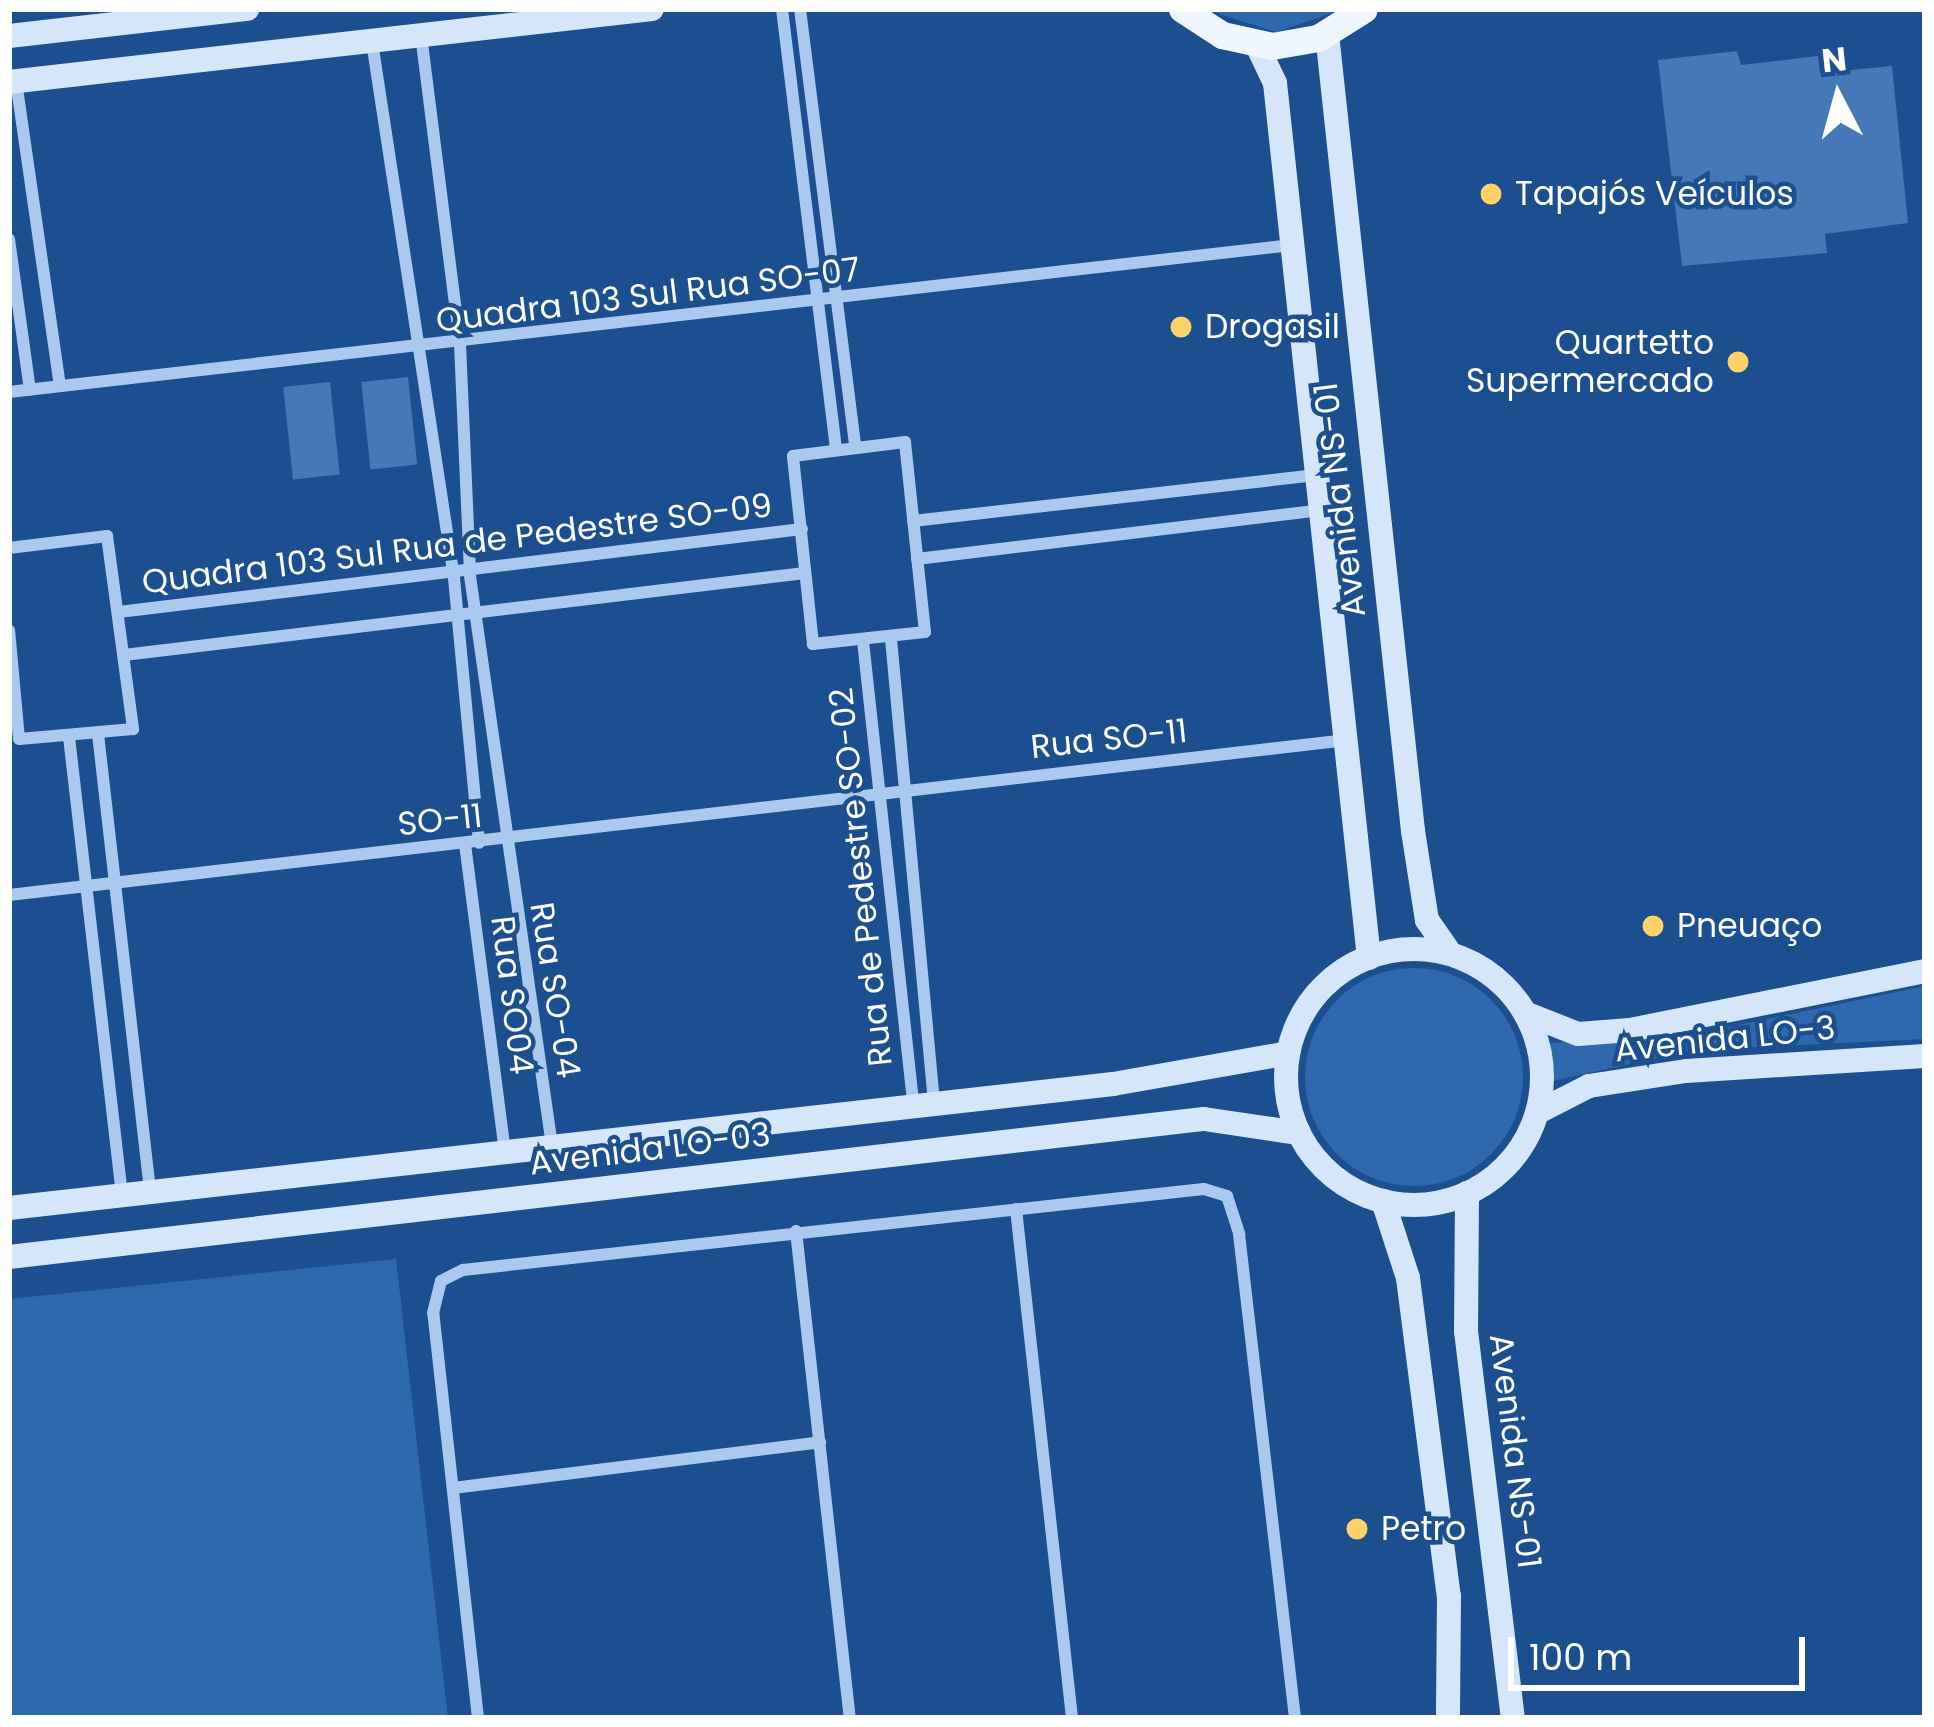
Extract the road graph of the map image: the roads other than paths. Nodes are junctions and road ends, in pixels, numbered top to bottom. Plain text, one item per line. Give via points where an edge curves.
1 (247, 9) edge
2 (652, 9) edge
3 (782, 9) edge
4 (800, 9) edge
5 (1182, 9) edge
6 (1364, 9) edge
7 (9, 20) edge
8 (1327, 34) junction
9 (421, 35) junction
10 (10, 36) edge
11 (372, 40) junction
12 (1257, 45) junction
13 (13, 81) edge
14 (9, 239) edge
15 (1293, 245) junction
16 (840, 301) junction
17 (822, 303) junction
18 (460, 344) junction
19 (415, 349) junction
20 (59, 386) junction
21 (30, 390) junction
22 (9, 392) edge
23 (856, 444) junction
24 (836, 446) junction
25 (1319, 475) junction
26 (1323, 510) junction
27 (913, 521) junction
28 (802, 529) junction
29 (9, 548) edge
30 (917, 559) junction
31 (806, 573) junction
32 (470, 576) junction
33 (454, 578) junction
34 (474, 611) junction
35 (119, 612) junction
36 (459, 614) junction
37 (9, 632) edge
38 (891, 639) junction
39 (863, 641) junction
40 (124, 655) junction
41 (11, 671) edge
42 (98, 734) junction
43 (69, 737) junction
44 (1347, 740) junction
45 (902, 790) junction
46 (877, 794) junction
47 (505, 840) junction
48 (472, 843) junction
49 (115, 881) junction
50 (84, 886) junction
51 (9, 895) edge
52 (1448, 950) junction
53 (1369, 958) junction
54 (1925, 971) edge
55 (1527, 1014) junction
56 (1288, 1053) junction
57 (1925, 1056) edge
58 (923, 1105) junction
59 (1538, 1112) junction
60 (1299, 1133) junction
61 (552, 1147) junction
62 (505, 1153) junction
63 (150, 1190) junction
64 (1467, 1192) junction
65 (122, 1193) junction
66 (1384, 1201) junction
67 (9, 1208) edge
68 (1016, 1209) junction
69 (796, 1231) junction
70 (9, 1257) edge
71 (820, 1442) junction
72 (453, 1487) junction
73 (478, 1718) edge
74 (848, 1718) edge
75 (1072, 1718) edge
76 (1294, 1718) edge
77 (1448, 1718) edge
78 (1514, 1718) edge

1 - 10 street
2 - 9 street
3 - 17 street
4 - 16 street
5 - 12 main road
6 - 8 main road
7 - 10 street
8 - 12 main road
8 - 52 street, Avenida NS-01 via 1413,831 1427,920
9 - 11 street
9 - 18 street, Rua SO-04
11 - 13 street
11 - 19 street, Rua SO04
12 - 15 street, Avenida NS-01 via 1275,83
13 - 20 street
14 - 21 street
15 - 16 street, Quadra 103 Sul Rua SO-07
15 - 25 street, Avenida NS-01
16 - 17 street, Quadra 103 Sul Rua SO-07
16 - 23 street
17 - 18 street, Quadra 103 Sul Rua SO-07
17 - 24 street
18 - 19 street, Quadra 103 Sul Rua SO-07
18 - 32 street, Rua SO-04
19 - 20 street, Quadra 103 Sul Rua SO-07
19 - 33 street, Rua SO04
20 - 21 street, Quadra 103 Sul Rua SO-07
21 - 22 street, Quadra 103 Sul Rua SO-07
23 - 24 street
23 - 27 street via 905,442
24 - 28 street via 793,456
25 - 26 street, Avenida NS-01
25 - 27 street
26 - 30 street
26 - 44 street, Avenida NS-01
27 - 30 street
28 - 31 street
28 - 32 street, Quadra 103 Sul Rua de Pedestre SO-09
29 - 35 street via 106,536
30 - 38 street via 926,632
31 - 34 street, Quadra 103 Sul Rua de Pedestre SO-09
31 - 39 street via 813,644
32 - 33 street, Quadra 103 Sul Rua de Pedestre SO-09
32 - 34 street, Rua SO-04
33 - 35 street, Quadra 103 Sul Rua de Pedestre SO-09
33 - 36 street, Rua SO04
34 - 36 street, Quadra 103 Sul Rua de Pedestre SO-09
34 - 47 street, Rua SO-04
35 - 40 street
36 - 40 street, Quadra 103 Sul Rua de Pedestre SO-09
36 - 48 street, Rua SO04
37 - 41 street
38 - 39 street
38 - 45 street, Rua de Pedestre SO-02
39 - 46 street, Rua de Pedestre SO-02
40 - 42 street via 135,724
41 - 43 street via 19,739
42 - 43 street
42 - 49 street
43 - 50 street
44 - 45 street, Rua SO-11
44 - 53 street, Avenida NS-01
45 - 46 street, Rua SO-11
45 - 58 street, Rua de Pedestre SO-02
46 - 47 street, SO-11
46 - 58 street, Rua de Pedestre SO-02
47 - 48 street, SO-11
47 - 61 street, Rua SO-04
48 - 49 street, SO-11
48 - 62 street, Rua SO04
49 - 50 street, SO-11
49 - 63 street
50 - 51 street, SO-11
50 - 65 street
52 - 53 street
52 - 55 street via 1501,982
53 - 56 street via 1314,995
54 - 55 street, Avenida LO-3 via 1630,1030 1578,1034
55 - 59 street via 1543,1078
56 - 58 street, Avenida LO-03
56 - 60 street
57 - 59 street, Avenida LO-3 via 1686,1071 1589,1086
58 - 61 street, Avenida LO-03
59 - 64 street via 1521,1149
60 - 66 street via 1336,1180
60 - 70 street, Avenida LO-03 via 1204,1119
61 - 62 street, Avenida LO-03
62 - 63 street, Avenida LO-03
63 - 65 street, Avenida LO-03
64 - 66 street
64 - 78 street, Avenida NS-01 via 1466,1331
65 - 67 street, Avenida LO-03
66 - 77 street via 1408,1278 1441,1531
68 - 69 street
68 - 75 street
68 - 76 street via 1204,1189 1230,1200
69 - 71 street
69 - 72 street via 441,1281 434,1313
71 - 72 street
71 - 74 street
72 - 73 street

